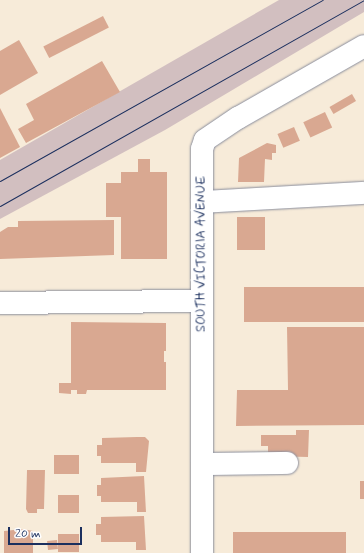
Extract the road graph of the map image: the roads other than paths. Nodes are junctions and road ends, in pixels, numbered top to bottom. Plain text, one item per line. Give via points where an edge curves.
1 (364, 46) edge
2 (364, 194) edge
3 (202, 202) junction
4 (202, 301) junction
5 (0, 303) edge
6 (287, 463) dead end
7 (202, 464) junction
8 (202, 553) edge

1 - 3 street, SOUTH VICTORIA AVENUE via 238,118 205,140 202,150
2 - 3 street
3 - 4 street, SOUTH VICTORIA AVENUE
4 - 5 street
4 - 7 street, SOUTH VICTORIA AVENUE
6 - 7 street
7 - 8 street, SOUTH VICTORIA AVENUE

